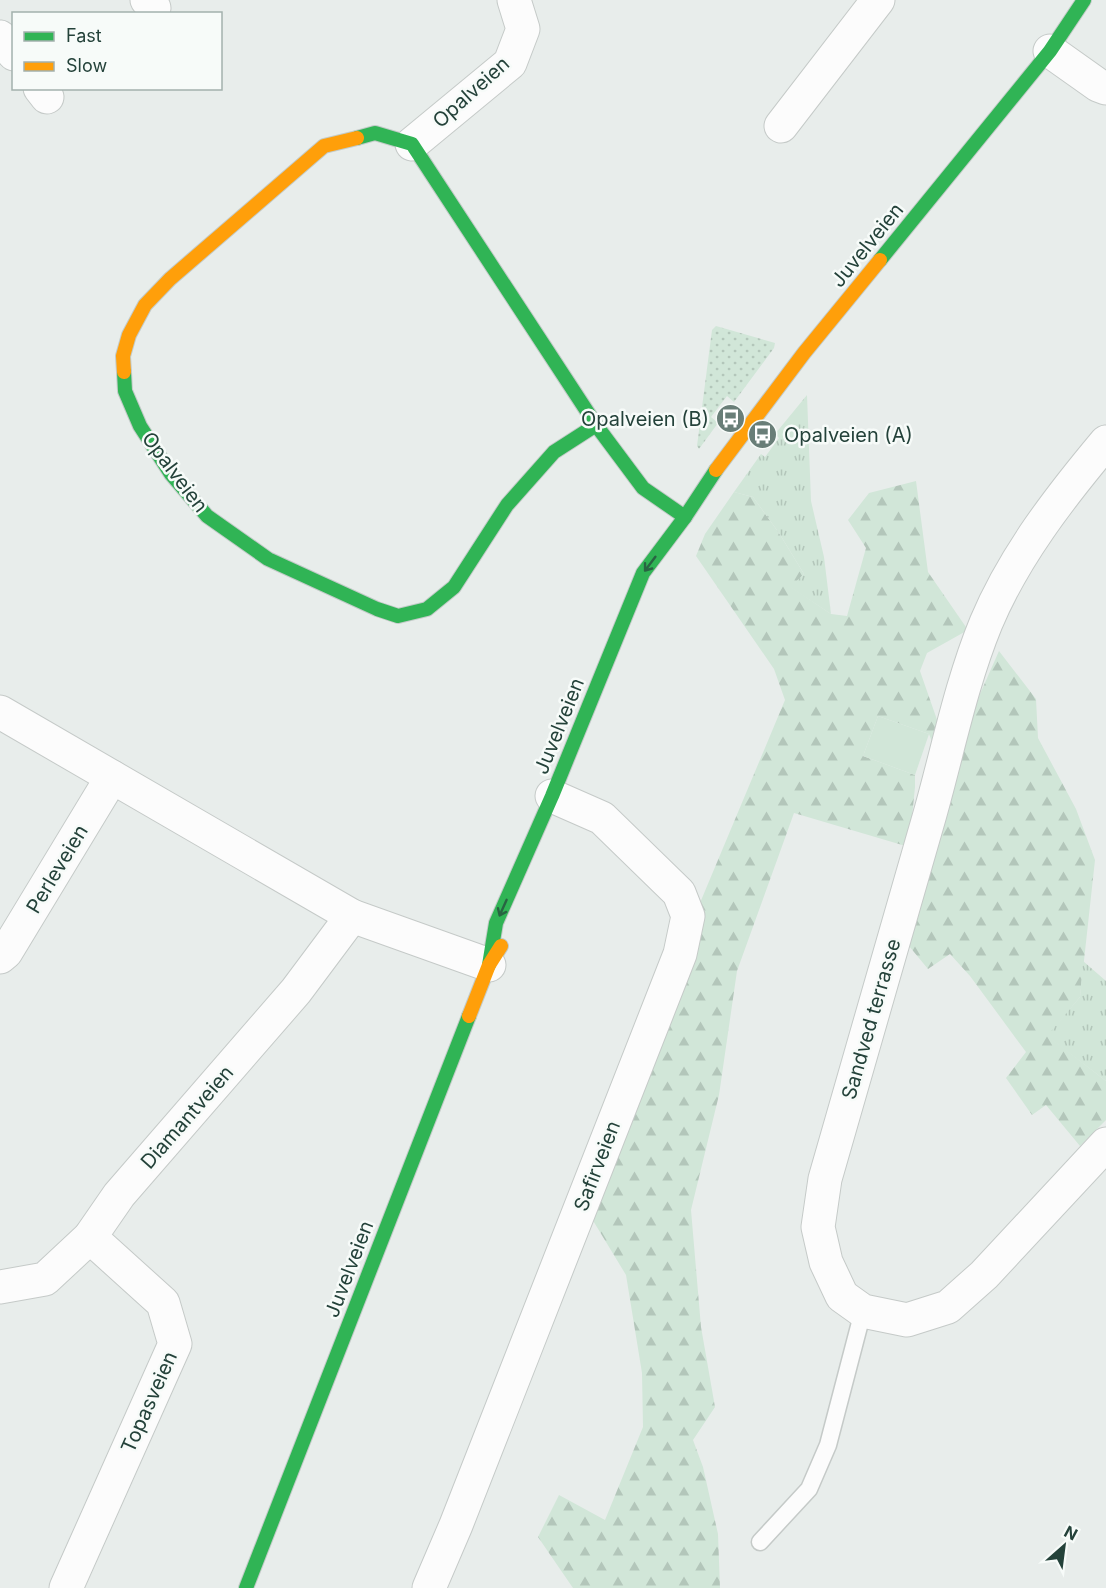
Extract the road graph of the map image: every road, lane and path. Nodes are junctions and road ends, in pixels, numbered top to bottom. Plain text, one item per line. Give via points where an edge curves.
1 (514, 0) edge
2 (879, 0) edge
3 (1084, 0) edge
4 (0, 37) edge
5 (1050, 51) junction
6 (12, 52) edge
7 (1106, 88) edge
8 (781, 126) dead end
9 (412, 144) junction
10 (596, 425) junction
11 (1106, 442) edge
12 (685, 517) junction
13 (663, 570) dead end
14 (652, 590) dead end
15 (603, 670) junction
16 (0, 712) edge
17 (112, 777) junction
18 (552, 796) junction
19 (352, 916) junction
20 (0, 957) edge
21 (489, 965) junction
22 (1106, 1144) edge
23 (90, 1237) junction
24 (0, 1287) edge
25 (862, 1311) junction
26 (760, 1542) dead end
27 (66, 1588) edge
28 (246, 1588) edge
29 (429, 1588) edge

1 - 9 street, Opalveien via 523,29 510,63
2 - 8 street
3 - 5 street, Juvelveien
4 - 6 street
5 - 7 street
5 - 12 street, Juvelveien via 804,353 707,481
9 - 10 street
9 - 10 street, Opalveien via 375,133 324,146 145,305 123,356 125,391 140,426 171,474 207,516 268,560 398,616 427,609 454,588 507,505 554,452
10 - 12 street via 643,488
11 - 25 street, Sandved terrasse via 1067,488 1011,573 986,623 953,722 825,1179 818,1227 826,1262 842,1296
12 - 13 street, Juvelveien
12 -> 15 street, Juvelveien via 643,573
14 - 15 street, Juvelveien
15 - 18 street, Juvelveien
16 - 17 street
17 - 19 street
17 - 20 street, Perleveien via 35,908
18 - 21 street, Juvelveien via 512,923
18 -> 21 street, Juvelveien via 496,923
18 - 29 street, Safirveien via 602,818 679,893 688,916 680,954
19 - 21 street
19 - 23 street, Diamantveien via 296,991 119,1195
21 - 28 street, Juvelveien
22 - 25 street via 984,1275 948,1307 907,1320
23 - 24 street, Diamantveien via 45,1279
23 - 27 street, Topasveien via 163,1303 175,1344
25 - 26 lane via 828,1445 809,1489

